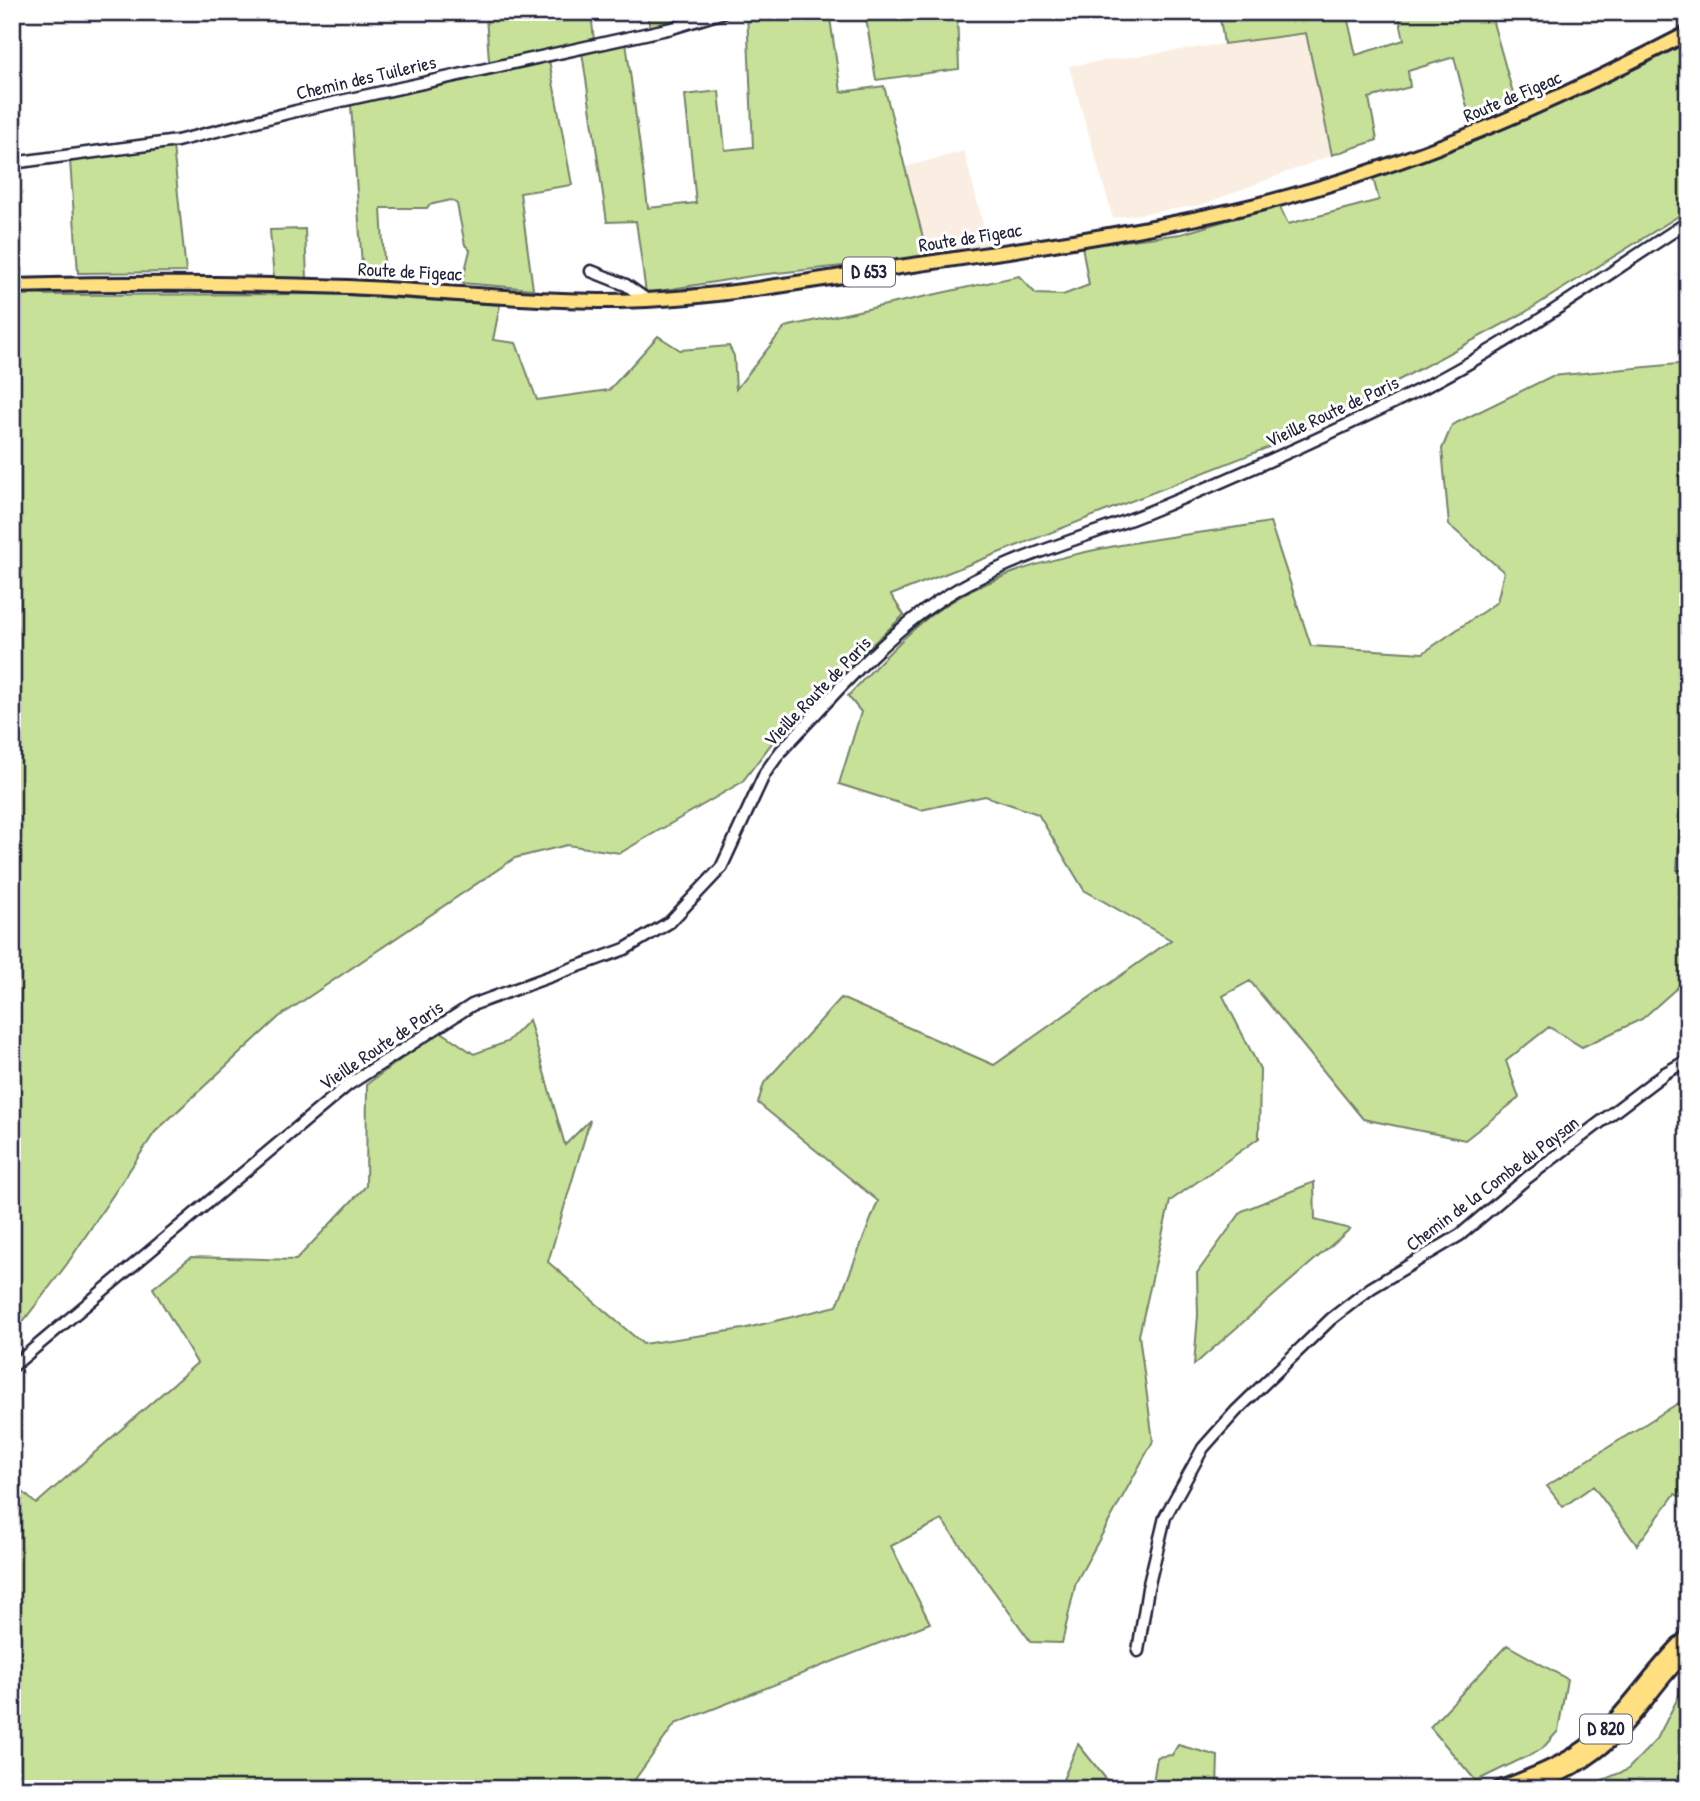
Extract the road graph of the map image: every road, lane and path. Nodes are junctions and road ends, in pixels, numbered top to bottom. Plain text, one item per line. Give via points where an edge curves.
1 (724, 12) edge
2 (1688, 33) edge
3 (12, 163) edge
4 (1688, 222) edge
5 (591, 271) dead end
6 (12, 286) edge
7 (646, 299) junction
8 (1688, 1060) edge
9 (12, 1367) edge
10 (1688, 1636) edge
11 (1139, 1651) dead end
12 (1688, 1651) edge
13 (1498, 1789) edge
14 (1527, 1789) edge

1 - 3 street, Chemin des Tuileries via 672,28 177,141
2 - 7 main road, Route de Figeac / D 653 via 1532,110 1437,149 1260,204 976,256
4 - 9 street, Vieille Route de Paris via 1422,388 1142,515 991,570 940,600 907,624 781,751 765,773 721,868 670,922 625,949 471,1005 348,1085
5 - 7 street
6 - 7 main road, Route de Figeac / D 653 via 344,287 598,301
8 - 11 street, Chemin de la Combe du Paysan via 1536,1171 1460,1235 1371,1288 1331,1319 1236,1411 1203,1448 1165,1517 1147,1588
10 - 13 main road, D 820 via 1609,1727 1586,1746 1563,1762
12 - 14 main road, D 820 via 1593,1755

